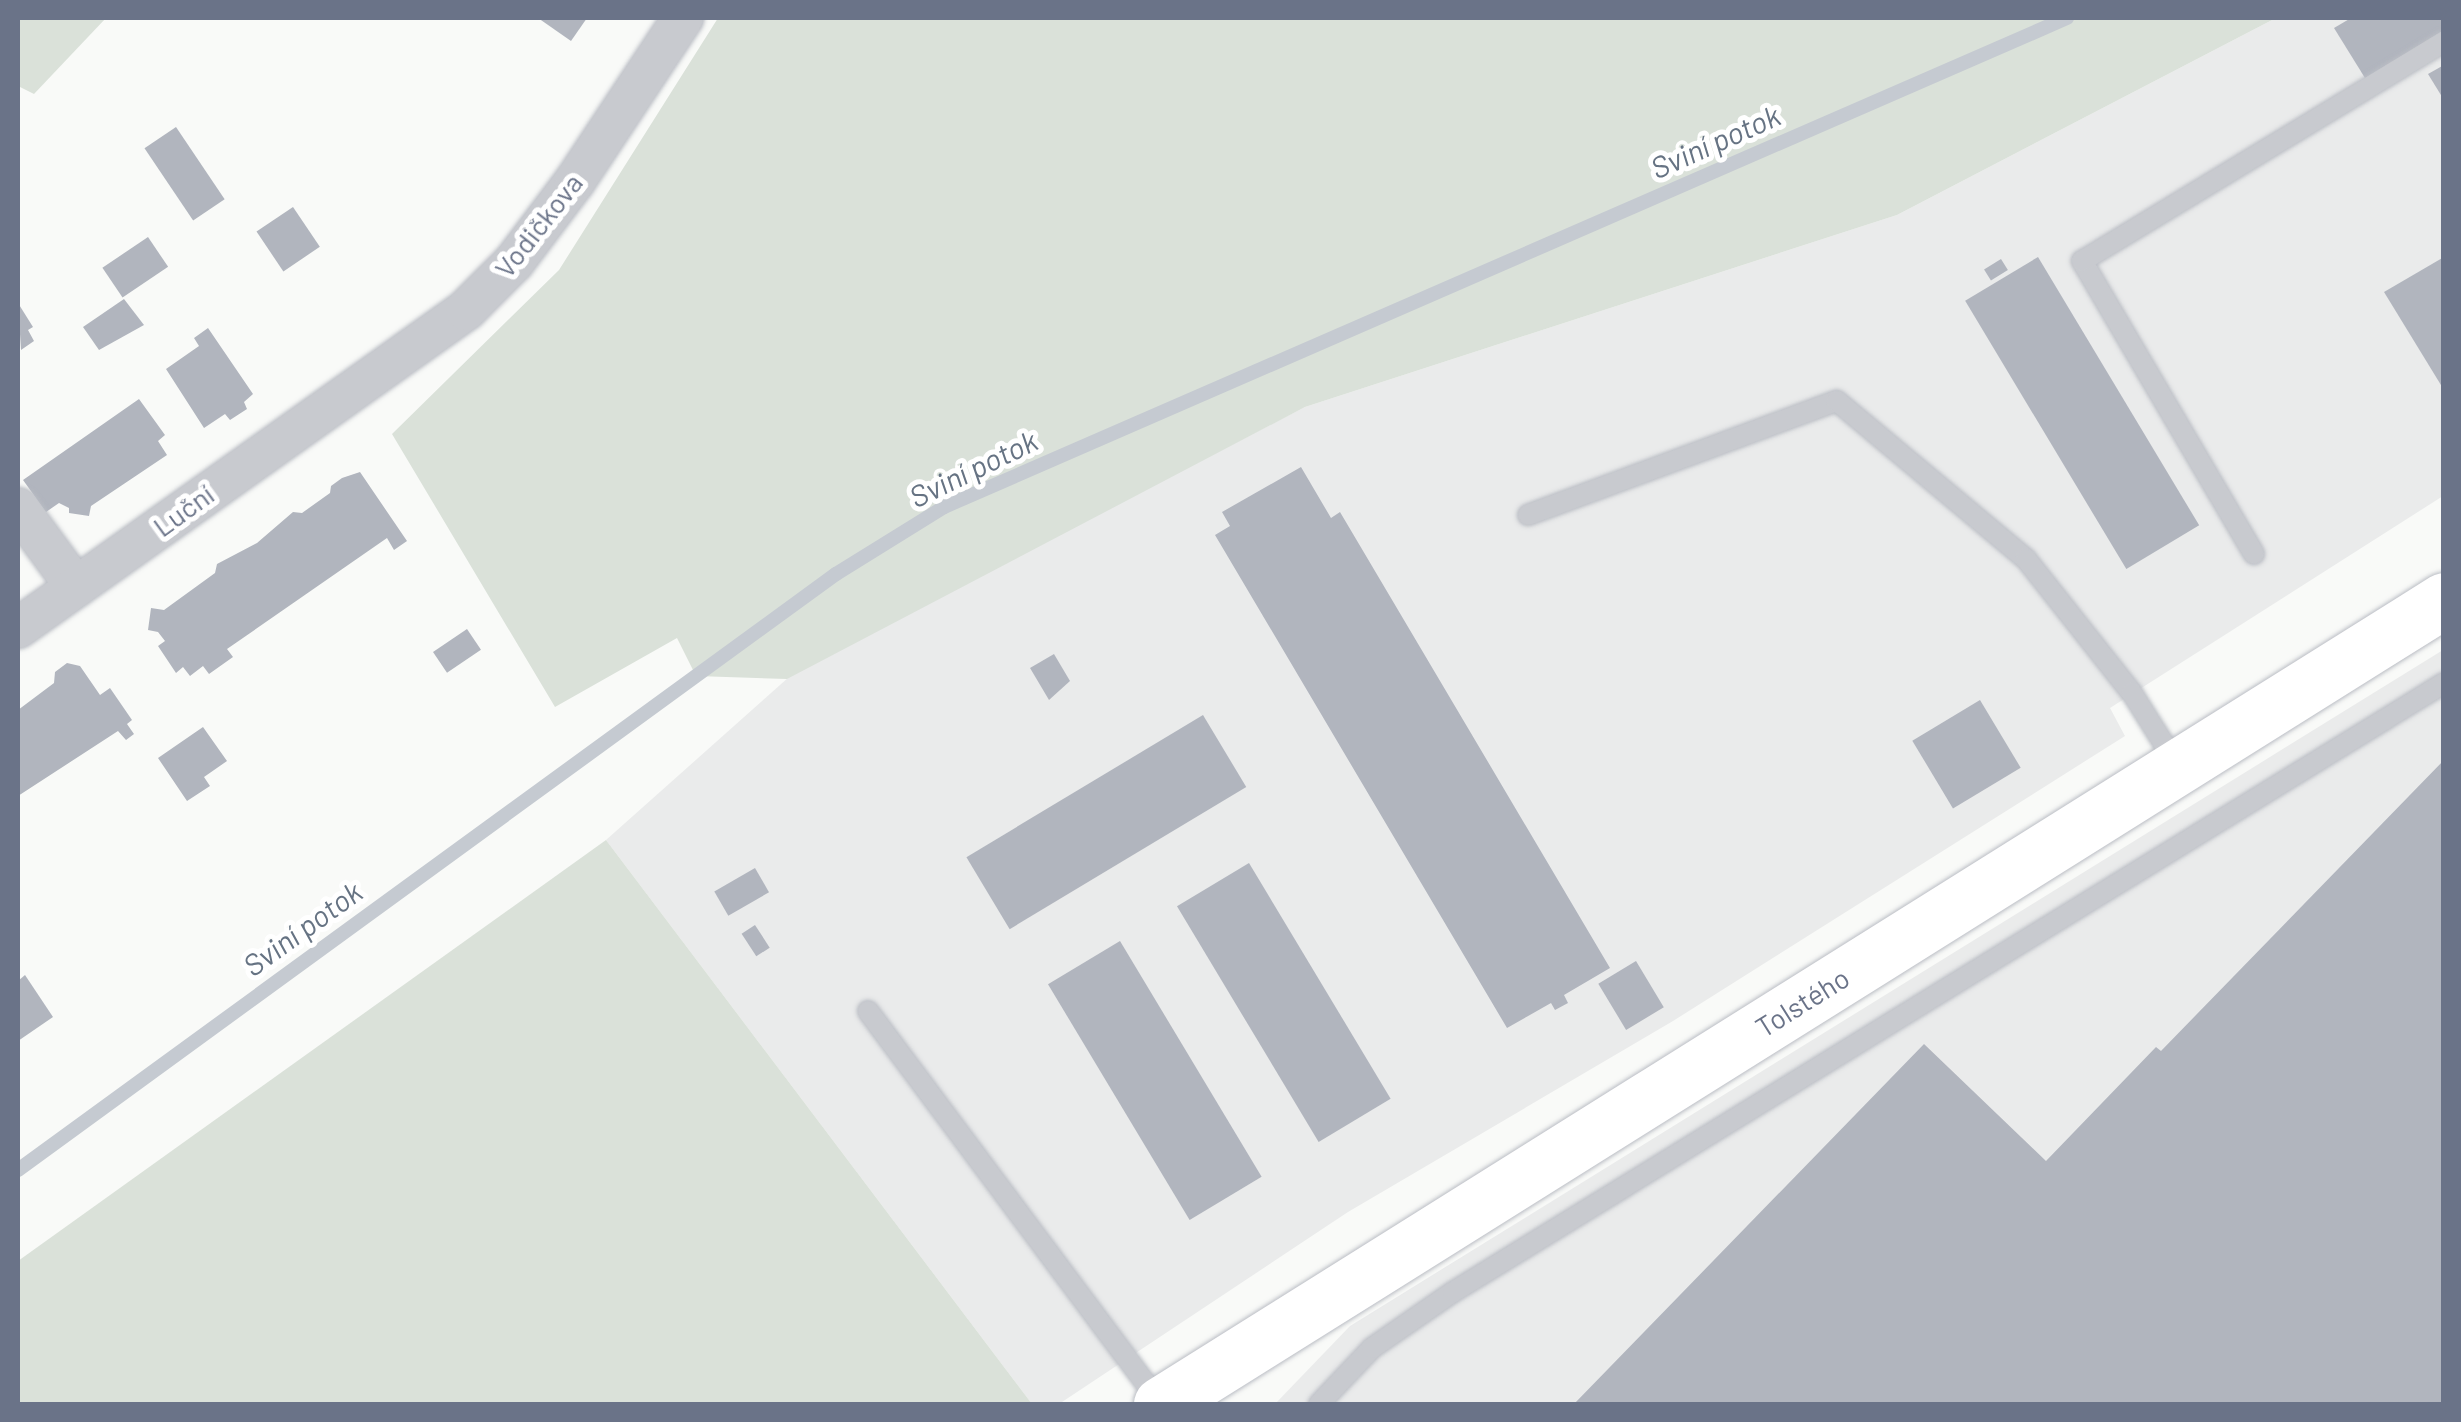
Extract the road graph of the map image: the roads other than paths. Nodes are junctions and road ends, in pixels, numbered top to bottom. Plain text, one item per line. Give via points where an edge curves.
1 (683, 18) edge
2 (2444, 42) edge
3 (349, 391) joint
4 (18, 508) edge
5 (1528, 515) dead end
6 (2254, 554) dead end
7 (76, 587) junction
8 (2444, 600) edge
9 (18, 628) edge
10 (2444, 684) edge
11 (2178, 766) junction
12 (868, 1011) dead end
13 (1161, 1404) edge
14 (1319, 1404) edge

1 - 3 street, Vodičkova via 514,262 466,310
2 - 6 lane via 2082,261
3 - 7 street, Luční
4 - 7 street
5 - 11 lane via 1837,401 2026,559 2132,694
7 - 9 street, Luční
8 - 11 street, Tolstého
10 - 14 lane via 1453,1292 1372,1348
11 - 13 street, Tolstého
12 - 13 lane

